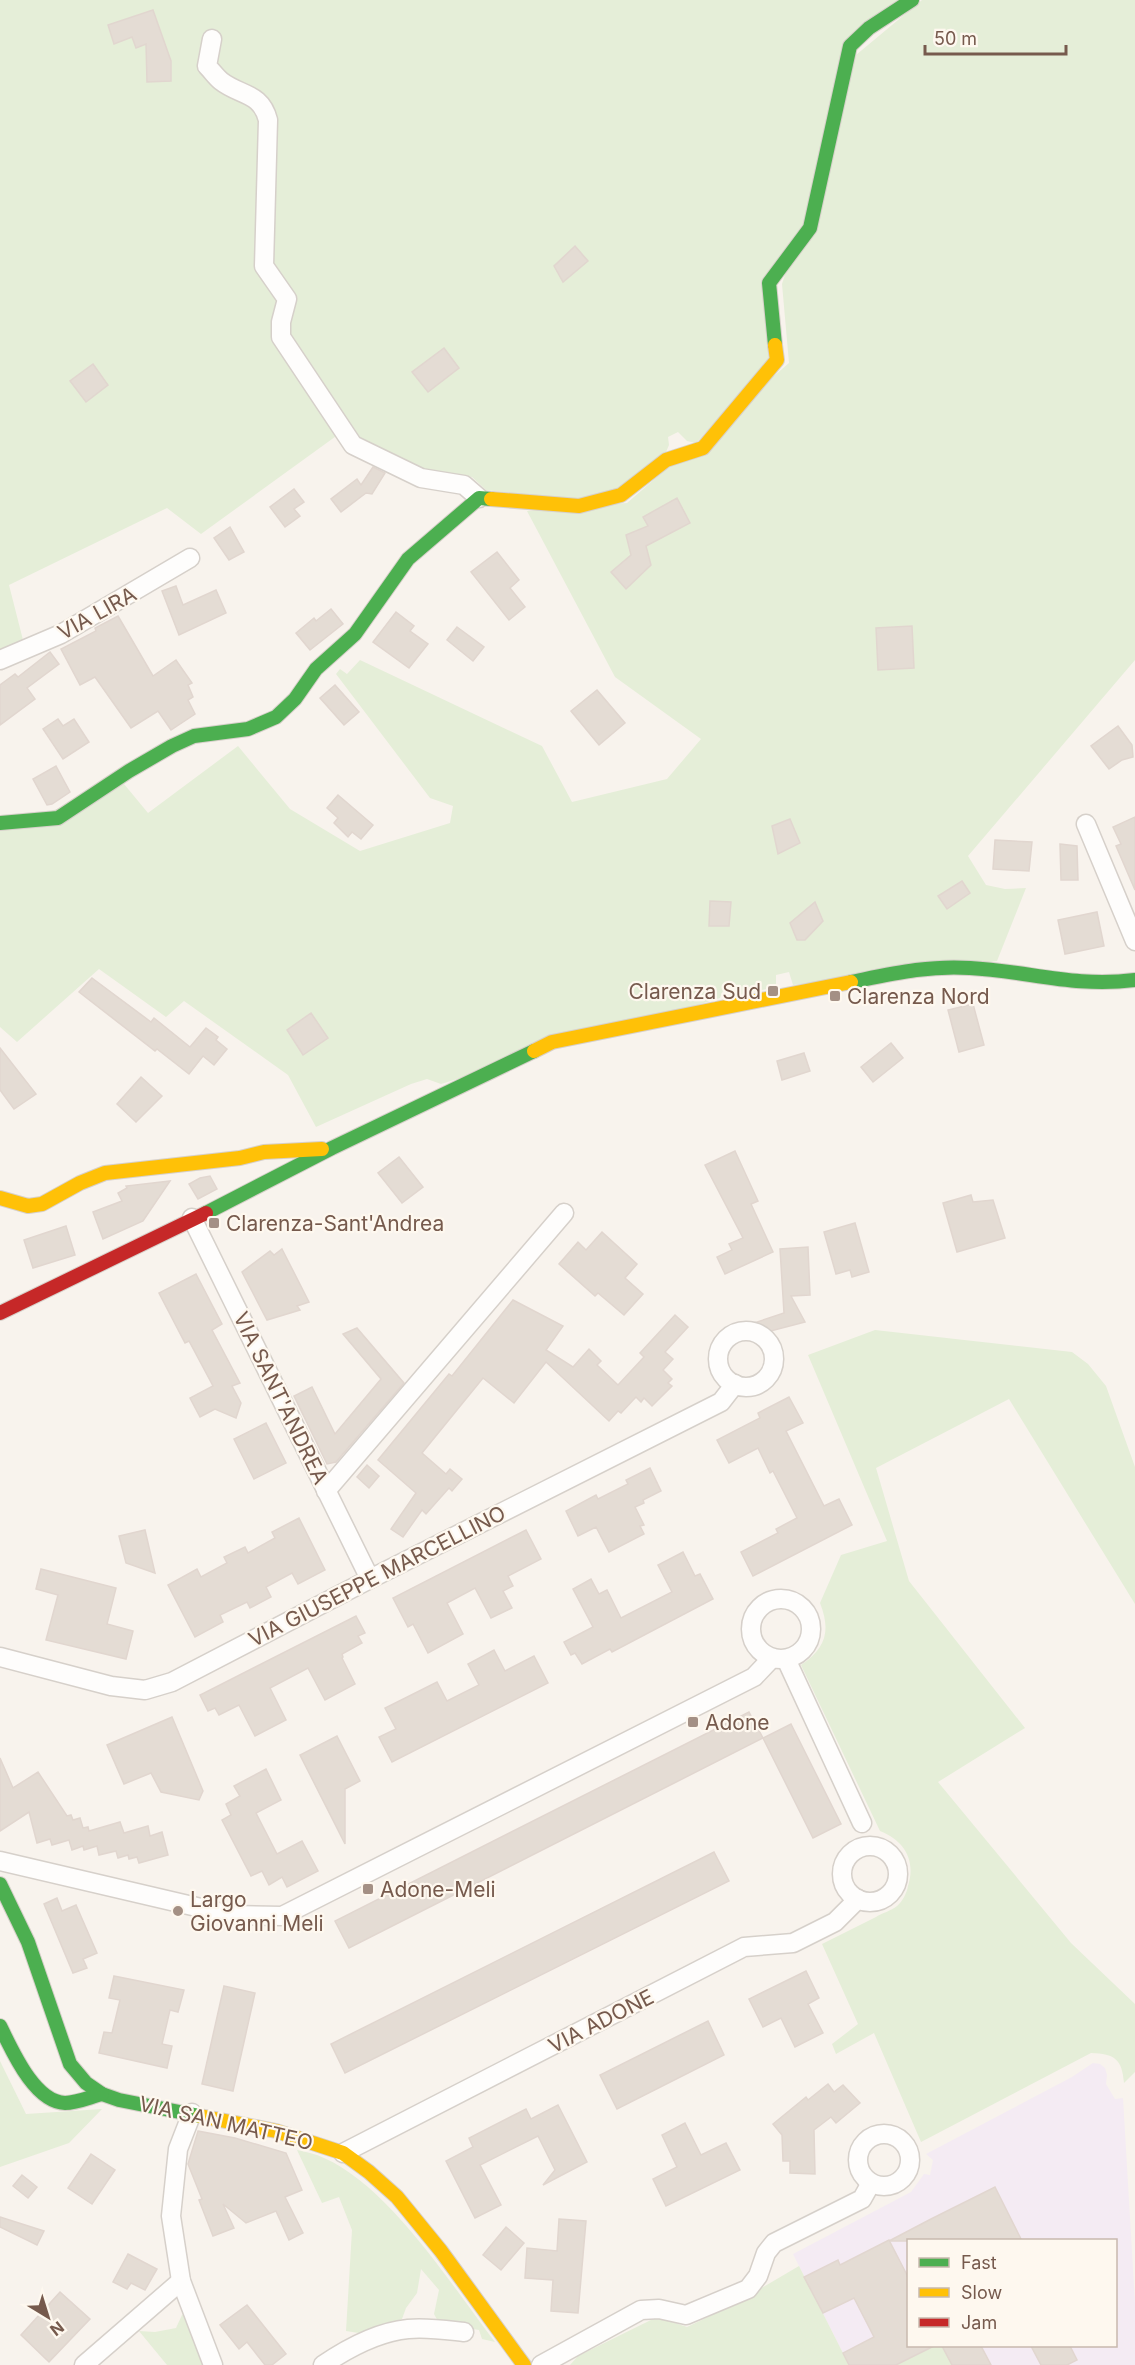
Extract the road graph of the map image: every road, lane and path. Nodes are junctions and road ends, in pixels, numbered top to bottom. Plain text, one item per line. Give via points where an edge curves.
1 (912, 0) edge
2 (212, 39) dead end
3 (479, 498) junction
4 (190, 558) dead end
5 (0, 660) edge
6 (0, 823) edge
7 (1086, 825) dead end
8 (1135, 941) edge
9 (1135, 980) edge
10 (332, 1148) junction
11 (240, 1158) junction
12 (256, 1188) junction
13 (0, 1198) edge
14 (564, 1213) dead end
15 (192, 1218) junction
16 (0, 1313) edge
17 (735, 1384) dead end
18 (326, 1491) junction
19 (370, 1579) junction
20 (0, 1657) edge
21 (862, 1823) dead end
22 (0, 1861) edge
23 (0, 1884) edge
24 (858, 1899) dead end
25 (0, 2026) edge
26 (102, 2094) junction
27 (192, 2113) junction
28 (344, 2153) junction
29 (872, 2183) dead end
30 (181, 2281) junction
31 (464, 2332) dead end
32 (84, 2365) edge
33 (213, 2365) edge
34 (323, 2365) edge
35 (524, 2365) edge
36 (541, 2365) edge

1 - 3 street via 869,28 850,46 810,228 769,284 777,360 702,448 666,460 621,495 579,506
2 - 3 street via 207,66 221,81 255,98 265,108 268,120 264,266 287,299 281,337 353,445 421,478 464,485
3 - 6 street via 408,559 355,634 316,669 295,699 276,717 248,729 194,736 171,746 58,818
4 - 5 street, VIA LIRA via 61,634
7 - 8 street
9 - 10 street via 1070,982 973,968 915,969 552,1042
10 - 11 street via 264,1152
10 - 12 street
11 - 12 street via 256,1169
11 - 13 street via 105,1173 42,1204 28,1206
12 - 15 street
14 - 18 street
15 - 16 street
15 - 18 street, VIA SANT'ANDREA
17 - 19 street, VIA GIUSEPPE MARCELLINO via 721,1402
18 - 19 street, VIA SANT'ANDREA
19 - 20 street, VIA GIUSEPPE MARCELLINO via 172,1682 145,1690 111,1686
21 - 22 street via 779,1659 754,1677 282,1916 231,1915
23 - 26 street, VIA SAN MATTEO via 28,1942 70,2064
24 - 28 street, VIA ADONE via 835,1922 793,1943 744,1947
25 - 26 street via 16,2059 53,2101 64,2103
26 - 27 street, VIA SAN MATTEO
27 - 28 street, VIA SAN MATTEO via 276,2131
27 - 30 street via 178,2149 171,2216
28 - 35 street, VIA SAN MATTEO via 397,2197
29 - 36 street via 862,2199 774,2243 748,2289 686,2315 641,2310
30 - 32 street
30 - 33 street
31 - 34 street via 410,2328 389,2332 351,2347

